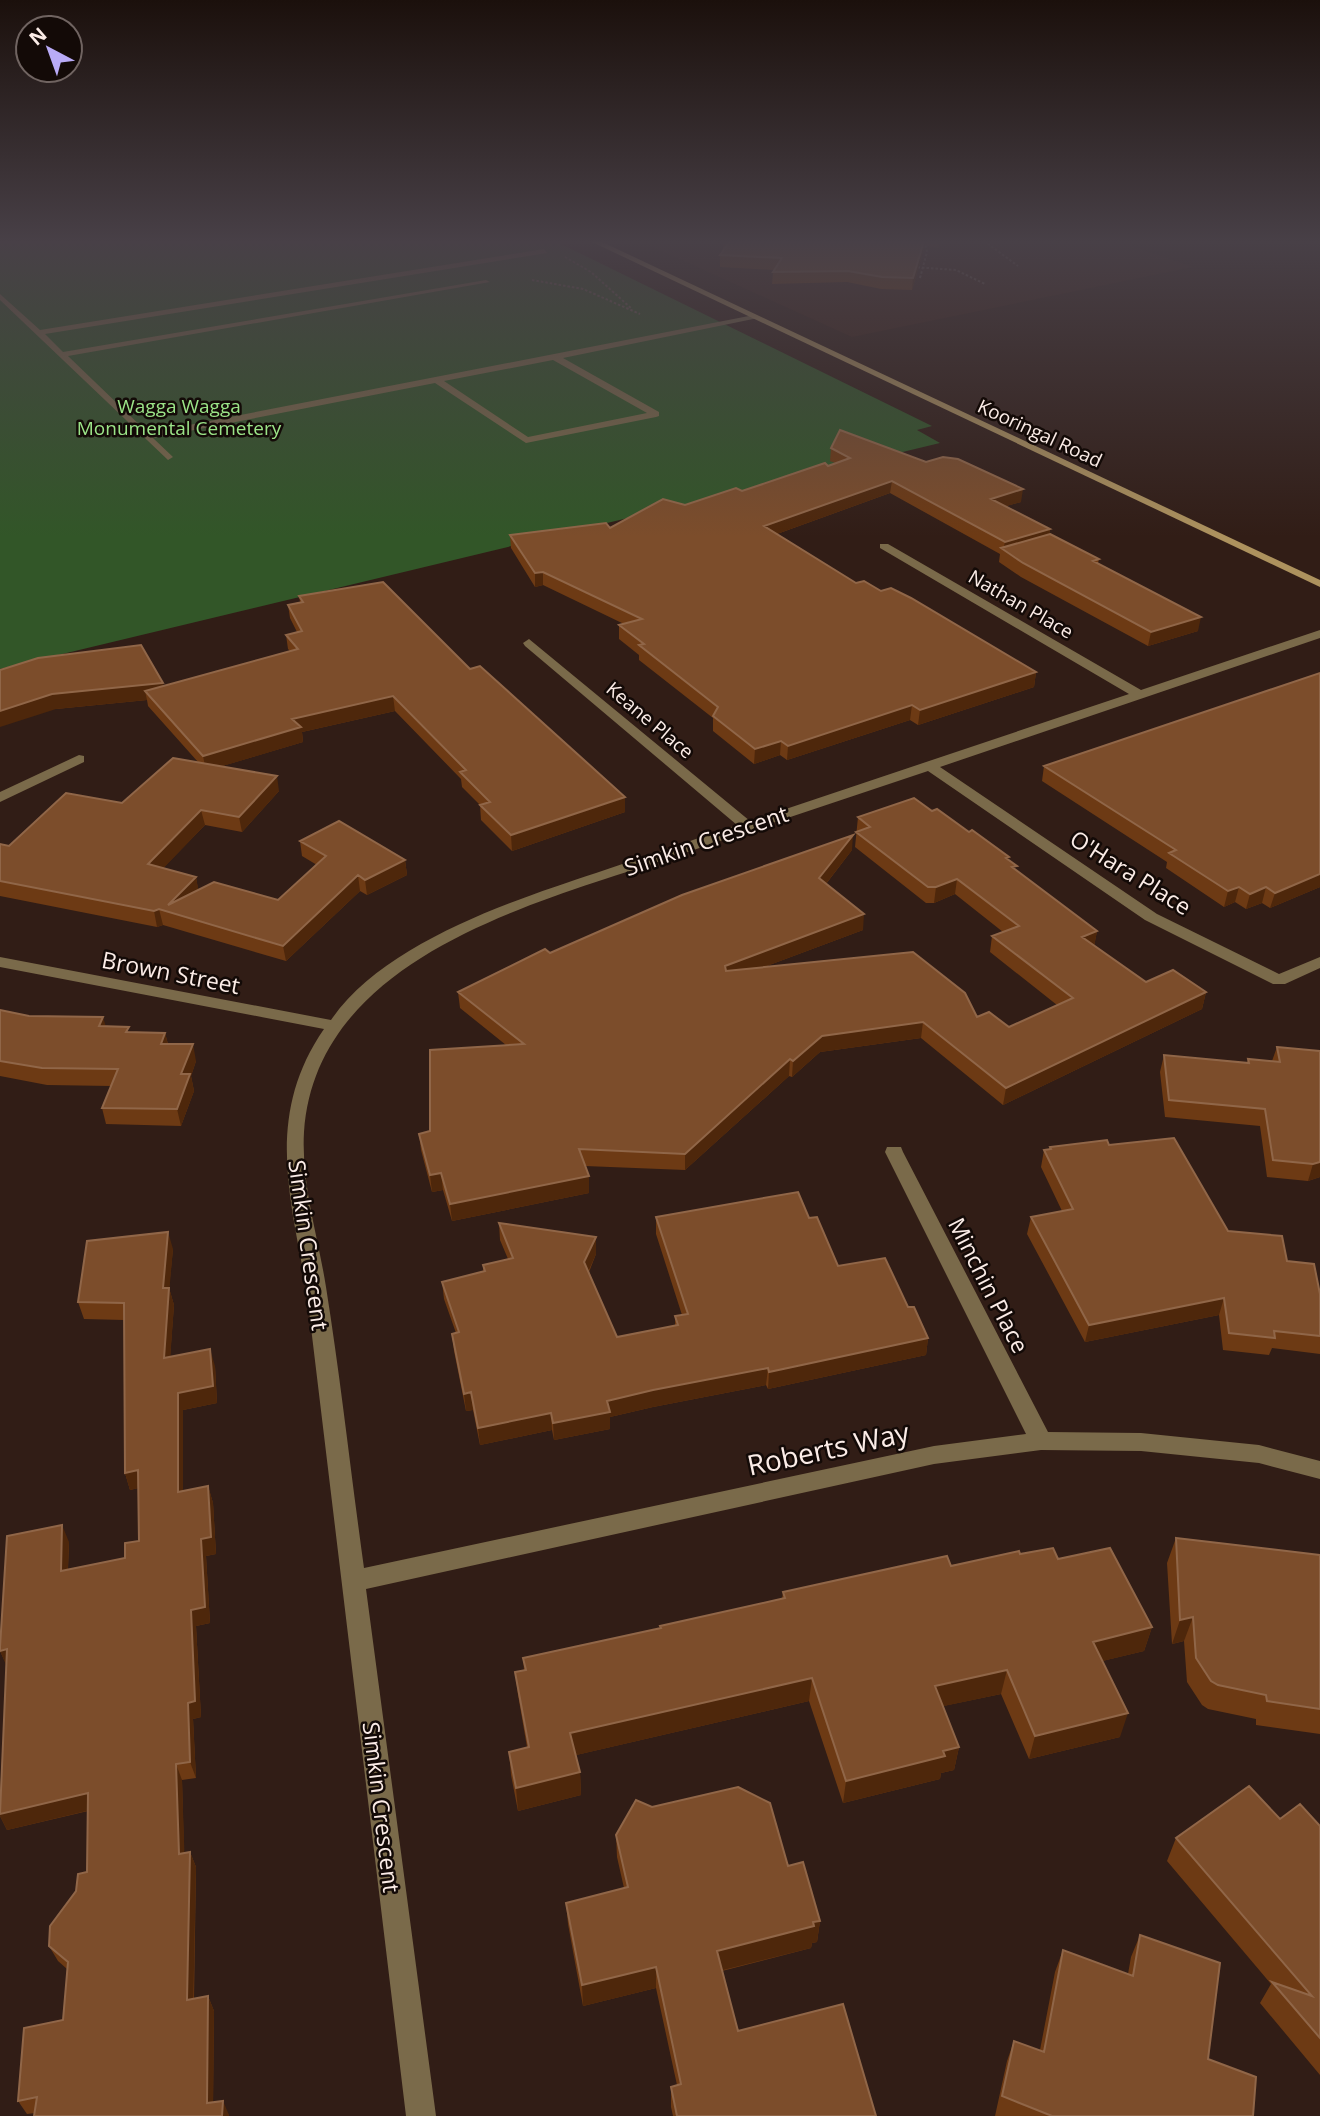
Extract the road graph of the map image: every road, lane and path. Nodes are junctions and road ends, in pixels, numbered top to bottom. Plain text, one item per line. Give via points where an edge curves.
1 (45, 340) edge
2 (150, 340) edge
3 (638, 340) edge
4 (800, 340) edge
5 (61, 355) junction
6 (555, 356) junction
7 (437, 380) junction
8 (146, 436) junction
9 (168, 457) dead end
10 (884, 546) dead end
11 (1320, 584) edge
12 (1320, 634) edge
13 (529, 643) dead end
14 (1139, 694) junction
15 (79, 759) dead end
16 (930, 765) junction
17 (0, 798) edge
18 (747, 826) junction
19 (0, 962) edge
20 (1320, 962) edge
21 (334, 1026) junction
22 (894, 1152) dead end
23 (1041, 1441) junction
24 (1320, 1470) edge
25 (353, 1581) junction
26 (421, 2116) edge

1 - 5 street
2 - 5 street
3 - 6 street
4 - 11 main road, Kooringal Road
5 - 8 street
6 - 7 street
6 - 7 street via 656,414 526,440
7 - 8 street
8 - 9 street
10 - 14 street, Nathan Place
12 - 14 street, Simkin Crescent
13 - 18 street, Keane Place
14 - 16 street, Simkin Crescent
15 - 17 street
16 - 18 street, Simkin Crescent
16 - 20 street, O'Hara Place via 1151,917 1279,980
18 - 21 street, Simkin Crescent via 512,905 456,929 407,958
19 - 21 street, Brown Street
21 - 25 street, Simkin Crescent via 313,1056 304,1086 295,1130 296,1179 316,1286
22 - 23 street, Minchin Place
23 - 24 street, Roberts Way via 1141,1443 1246,1453
23 - 25 street, Roberts Way via 934,1455
25 - 26 street, Simkin Crescent

